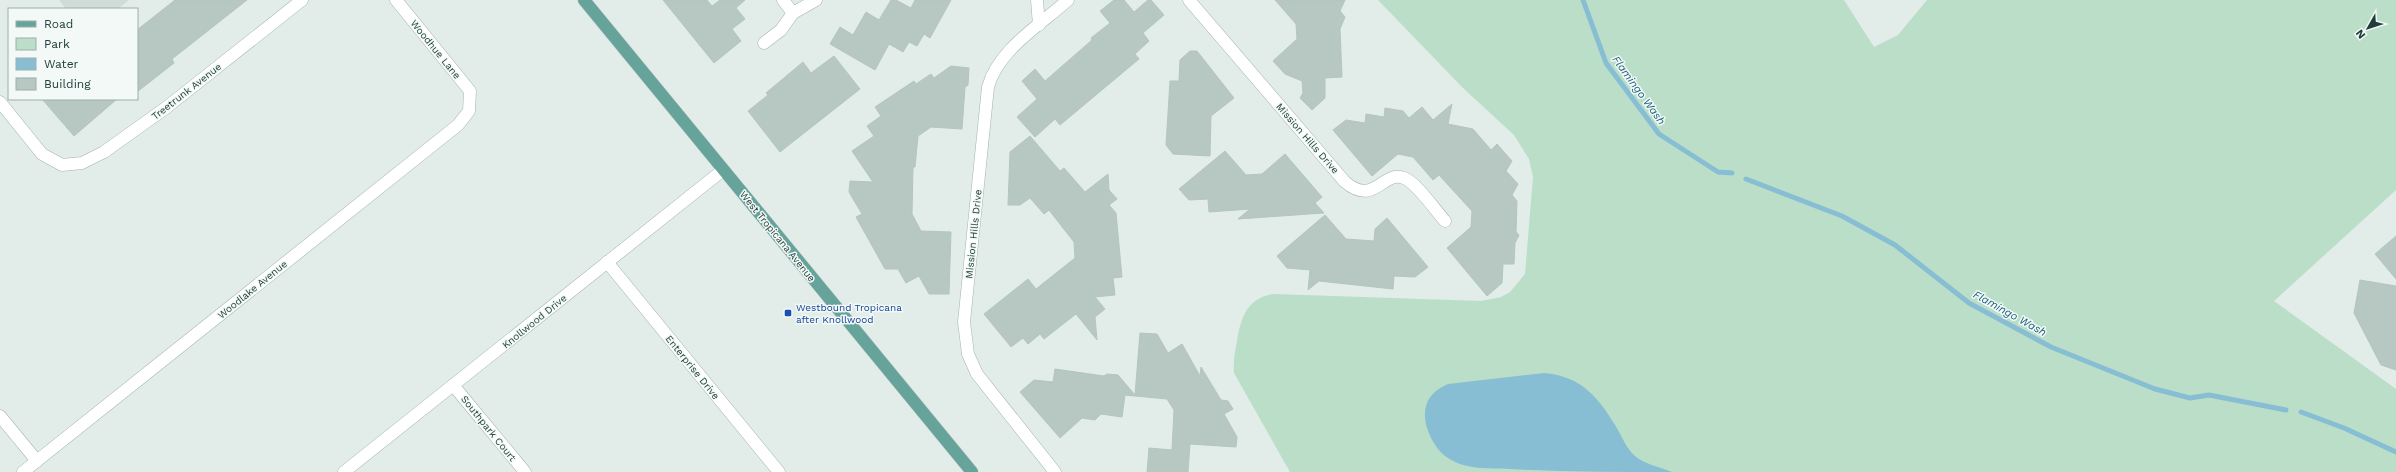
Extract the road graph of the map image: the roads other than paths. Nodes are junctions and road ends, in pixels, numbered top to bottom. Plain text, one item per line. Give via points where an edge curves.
1 (302, 0) edge
2 (396, 0) edge
3 (584, 0) edge
4 (783, 0) edge
5 (816, 0) edge
6 (1037, 0) edge
7 (1068, 0) edge
8 (1189, 0) edge
9 (793, 13) junction
10 (1039, 25) junction
11 (764, 43) dead end
12 (471, 100) joint
13 (0, 102) edge
14 (723, 170) junction
15 (1445, 222) dead end
16 (607, 262) junction
17 (453, 385) junction
18 (0, 416) edge
19 (37, 461) junction
20 (23, 472) edge
21 (344, 472) edge
22 (525, 472) edge
23 (779, 472) edge
24 (972, 472) edge
25 (1055, 472) edge

1 - 13 street, Treetrunk Avenue via 167,107 104,152 82,163 62,165 42,154
2 - 12 street, Woodhue Lane via 470,90
3 - 14 main road, West Tropicana Avenue
4 - 9 street
5 - 9 street
6 - 10 street
7 - 10 street, Mission Hills Drive
8 - 15 street, Mission Hills Drive via 1344,182 1356,190 1363,191 1376,188 1393,178 1405,179 1415,186
9 - 11 street via 781,30
10 - 25 street, Mission Hills Drive via 1004,56 988,87 964,327 968,354 982,383
12 - 19 street, Woodlake Avenue via 469,111 458,125
14 - 16 street, Knollwood Drive
14 - 24 main road, West Tropicana Avenue
16 - 17 street, Knollwood Drive
16 - 23 street, Enterprise Drive
17 - 21 street, Knollwood Drive
17 - 22 street, Southpark Court
18 - 19 street
19 - 20 street, Woodlake Avenue

